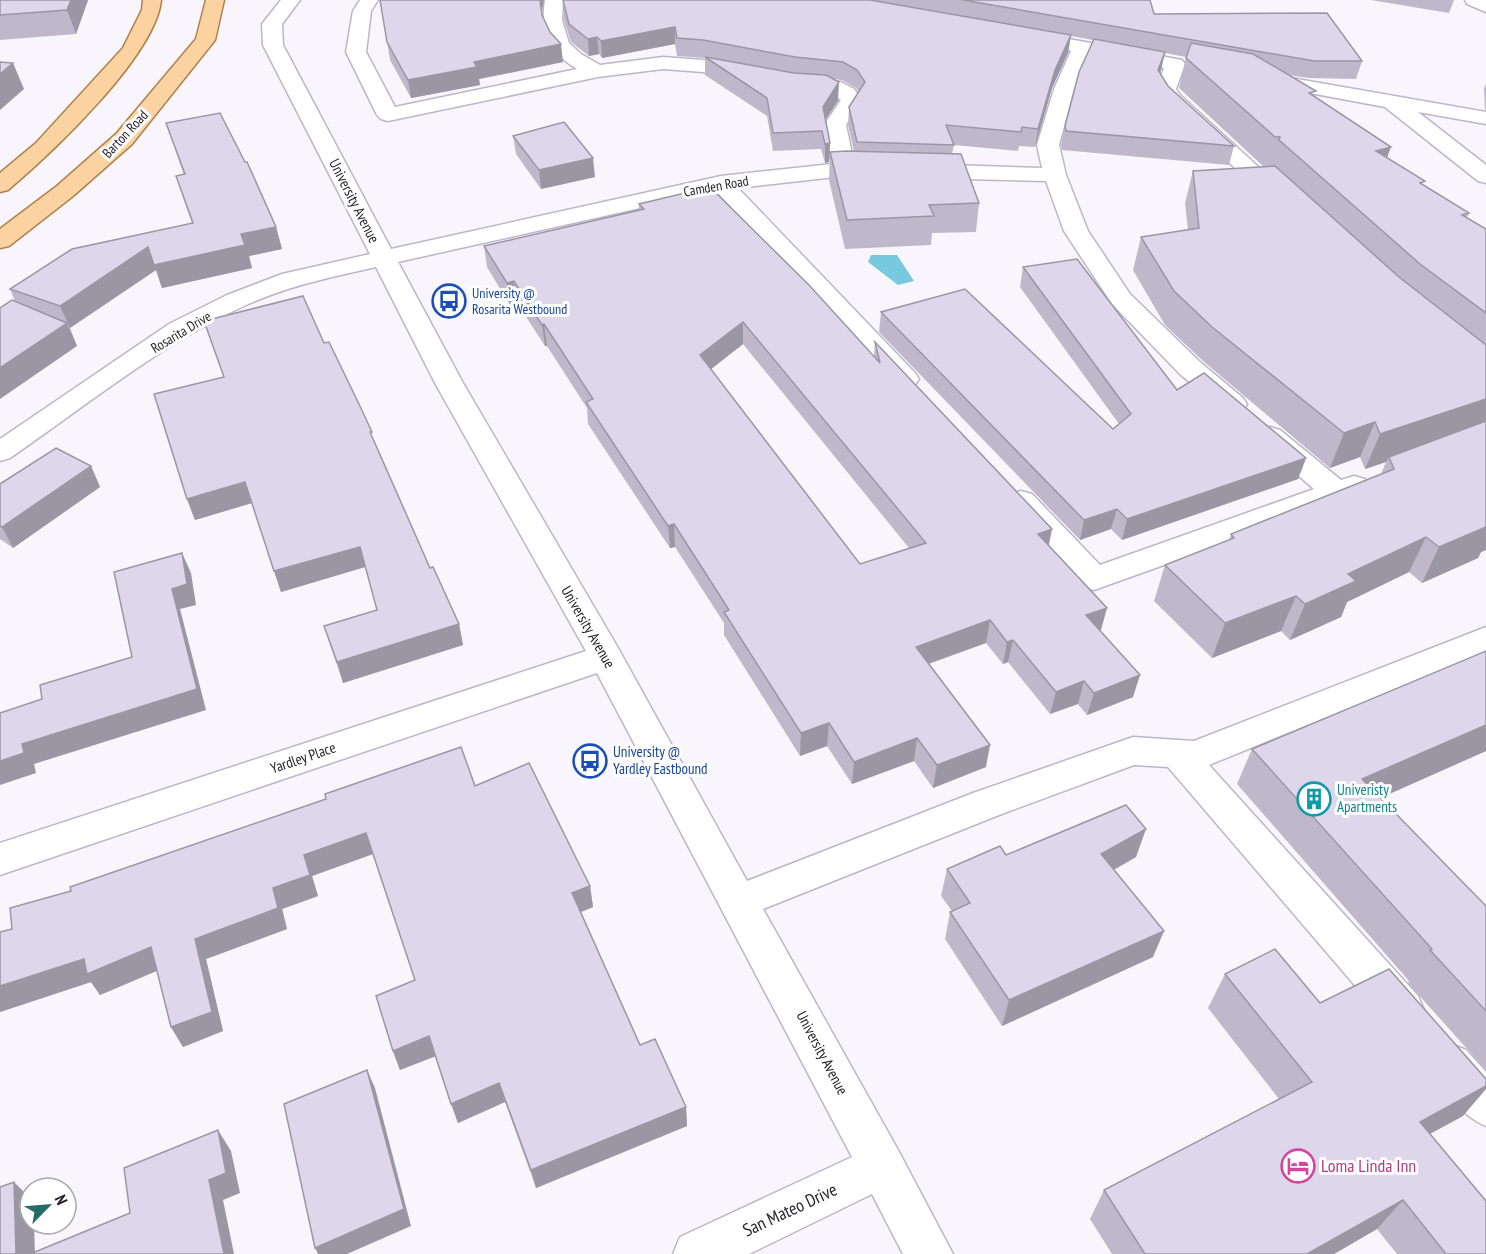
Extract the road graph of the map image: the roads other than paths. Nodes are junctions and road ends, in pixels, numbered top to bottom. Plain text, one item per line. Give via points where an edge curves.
1 (152, 0) edge
2 (215, 0) edge
3 (291, 0) edge
4 (369, 0) edge
5 (554, 0) edge
6 (1474, 0) edge
7 (1486, 6) edge
8 (1002, 33) edge
9 (1083, 47) junction
10 (1175, 64) junction
11 (1197, 68) edge
12 (597, 71) junction
13 (1240, 75) edge
14 (1389, 101) junction
15 (1486, 118) edge
16 (844, 170) junction
17 (1055, 175) junction
18 (1486, 176) edge
19 (721, 183) junction
20 (0, 185) edge
21 (1293, 210) edge
22 (0, 241) edge
23 (384, 257) junction
24 (925, 400) edge
25 (0, 452) edge
26 (1380, 477) edge
27 (1005, 485) edge
28 (1337, 493) junction
29 (1486, 639) edge
30 (606, 657) junction
31 (1178, 754) junction
32 (0, 859) edge
33 (740, 900) junction
34 (1486, 1105) edge
35 (882, 1166) junction
36 (697, 1254) edge
37 (929, 1254) edge

1 - 20 main road via 132,50 44,148
2 - 22 main road, Barton Road via 205,40 124,139
3 - 23 street, University Avenue via 272,24 273,45
4 - 12 street via 362,11 356,52 388,114
5 - 12 street via 551,19 556,39 576,61
6 - 7 street
8 - 9 street
9 - 10 street
9 - 17 street via 1064,89 1048,145
10 - 11 street
10 - 21 street via 1166,89 1173,99
12 - 16 street via 671,63 838,88 852,100 835,125
13 - 14 street
14 - 15 street
14 - 18 street
16 - 17 street, Camden Road
16 - 19 street, Camden Road
17 - 28 street via 1076,231 1121,299 1191,369
19 - 23 street, Camden Road
19 - 24 street
23 - 25 street, Rosarita Drive via 291,279 236,300 178,330
23 - 30 street, University Avenue via 449,383
26 - 28 street
27 - 28 street via 1094,579
29 - 31 street via 1196,755
30 - 32 street, Yardley Place
30 - 33 street, University Avenue
31 - 33 street via 1133,751
31 - 34 street
33 - 35 street, University Avenue
35 - 36 street, San Mateo Drive
35 - 37 street, University Avenue

